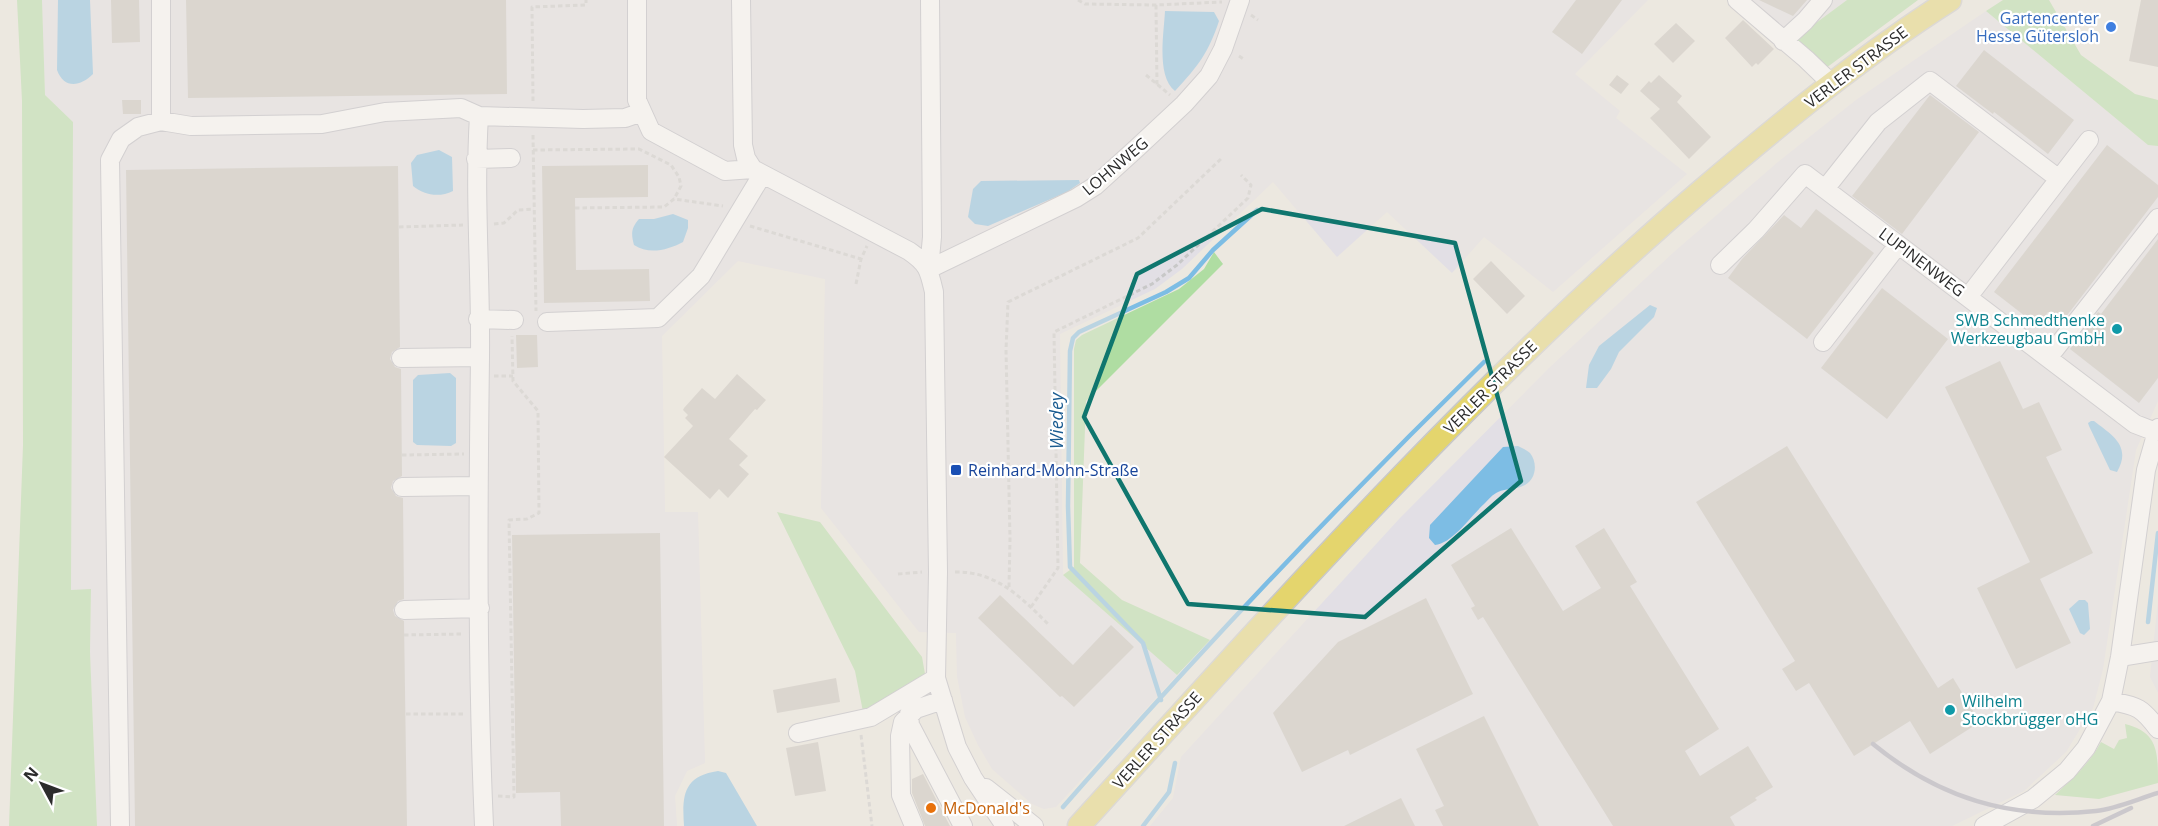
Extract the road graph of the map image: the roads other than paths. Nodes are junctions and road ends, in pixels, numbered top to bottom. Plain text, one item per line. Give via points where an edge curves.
1 (161, 0) edge
2 (637, 0) edge
3 (741, 0) edge
4 (930, 0) edge
5 (1737, 0) edge
6 (1822, 0) edge
7 (1950, 0) edge
8 (1239, 2) edge
9 (1783, 41) junction
10 (1832, 84) junction
11 (642, 112) junction
12 (478, 116) junction
13 (161, 121) junction
14 (2089, 140) dead end
15 (511, 158) dead end
16 (476, 159) junction
17 (758, 172) junction
18 (2059, 179) junction
19 (1825, 189) junction
20 (2158, 218) edge
21 (1898, 244) junction
22 (1720, 265) dead end
23 (929, 269) junction
24 (1968, 297) junction
25 (478, 319) junction
26 (541, 321) road end
27 (513, 326) road end
28 (1823, 342) dead end
29 (480, 357) junction
30 (401, 358) dead end
31 (2048, 358) junction
32 (2157, 430) edge
33 (2152, 471) edge
34 (477, 486) junction
35 (402, 487) dead end
36 (480, 608) junction
37 (404, 610) dead end
38 (2158, 651) edge
39 (2120, 657) junction
40 (936, 678) junction
41 (943, 700) junction
42 (2111, 701) junction
43 (909, 714) junction
44 (2158, 729) edge
45 (798, 733) dead end
46 (973, 778) junction
47 (120, 826) edge
48 (484, 826) edge
49 (914, 826) edge
50 (963, 826) edge
51 (1005, 826) edge
52 (1034, 826) edge
53 (1079, 826) edge
54 (1984, 826) edge

1 - 13 street
2 - 11 street via 637,100
3 - 17 street via 743,145 746,158
4 - 23 street
5 - 9 street
6 - 9 street
7 - 10 main road, VERLER STRASSE
8 - 23 street, LOHNWEG via 1224,49 1209,76 1095,186
9 - 10 street
10 - 53 main road, VERLER STRASSE via 1627,255 1505,370 1376,503
11 - 12 street via 625,118
11 - 17 street via 651,131 725,171
12 - 13 street via 461,108 385,112 322,124 191,126
12 - 16 street
13 - 47 street via 138,127 121,139 110,160
14 - 18 street
15 - 16 street
16 - 25 street
17 - 23 street via 909,251
17 - 26 street via 729,214 701,276 658,318
18 - 19 street via 1930,81 1878,122
18 - 24 street
19 - 21 street, LUPINENWEG
19 - 22 street, LUPINENWEG via 1805,174
20 - 31 street
21 - 24 street, LUPINENWEG
21 - 28 street
23 - 40 street via 934,292
24 - 31 street, LUPINENWEG
25 - 27 street
25 - 29 street
29 - 30 street
29 - 34 street
31 - 32 street, LUPINENWEG via 2135,424
32 - 33 street, LUPINENWEG
33 - 39 street, LUPINENWEG
34 - 35 street
34 - 36 street
36 - 37 street
36 - 48 street
38 - 39 street
39 - 42 street, LUPINENWEG
40 - 41 street
40 - 45 street via 871,717
41 - 43 street
41 - 46 street via 957,747
42 - 44 street via 2145,711
42 - 54 street, LUPINENWEG via 2086,748 2067,771 2033,799
43 - 49 street via 900,736 901,795
43 - 50 street via 910,725
46 - 51 street
46 - 52 street

